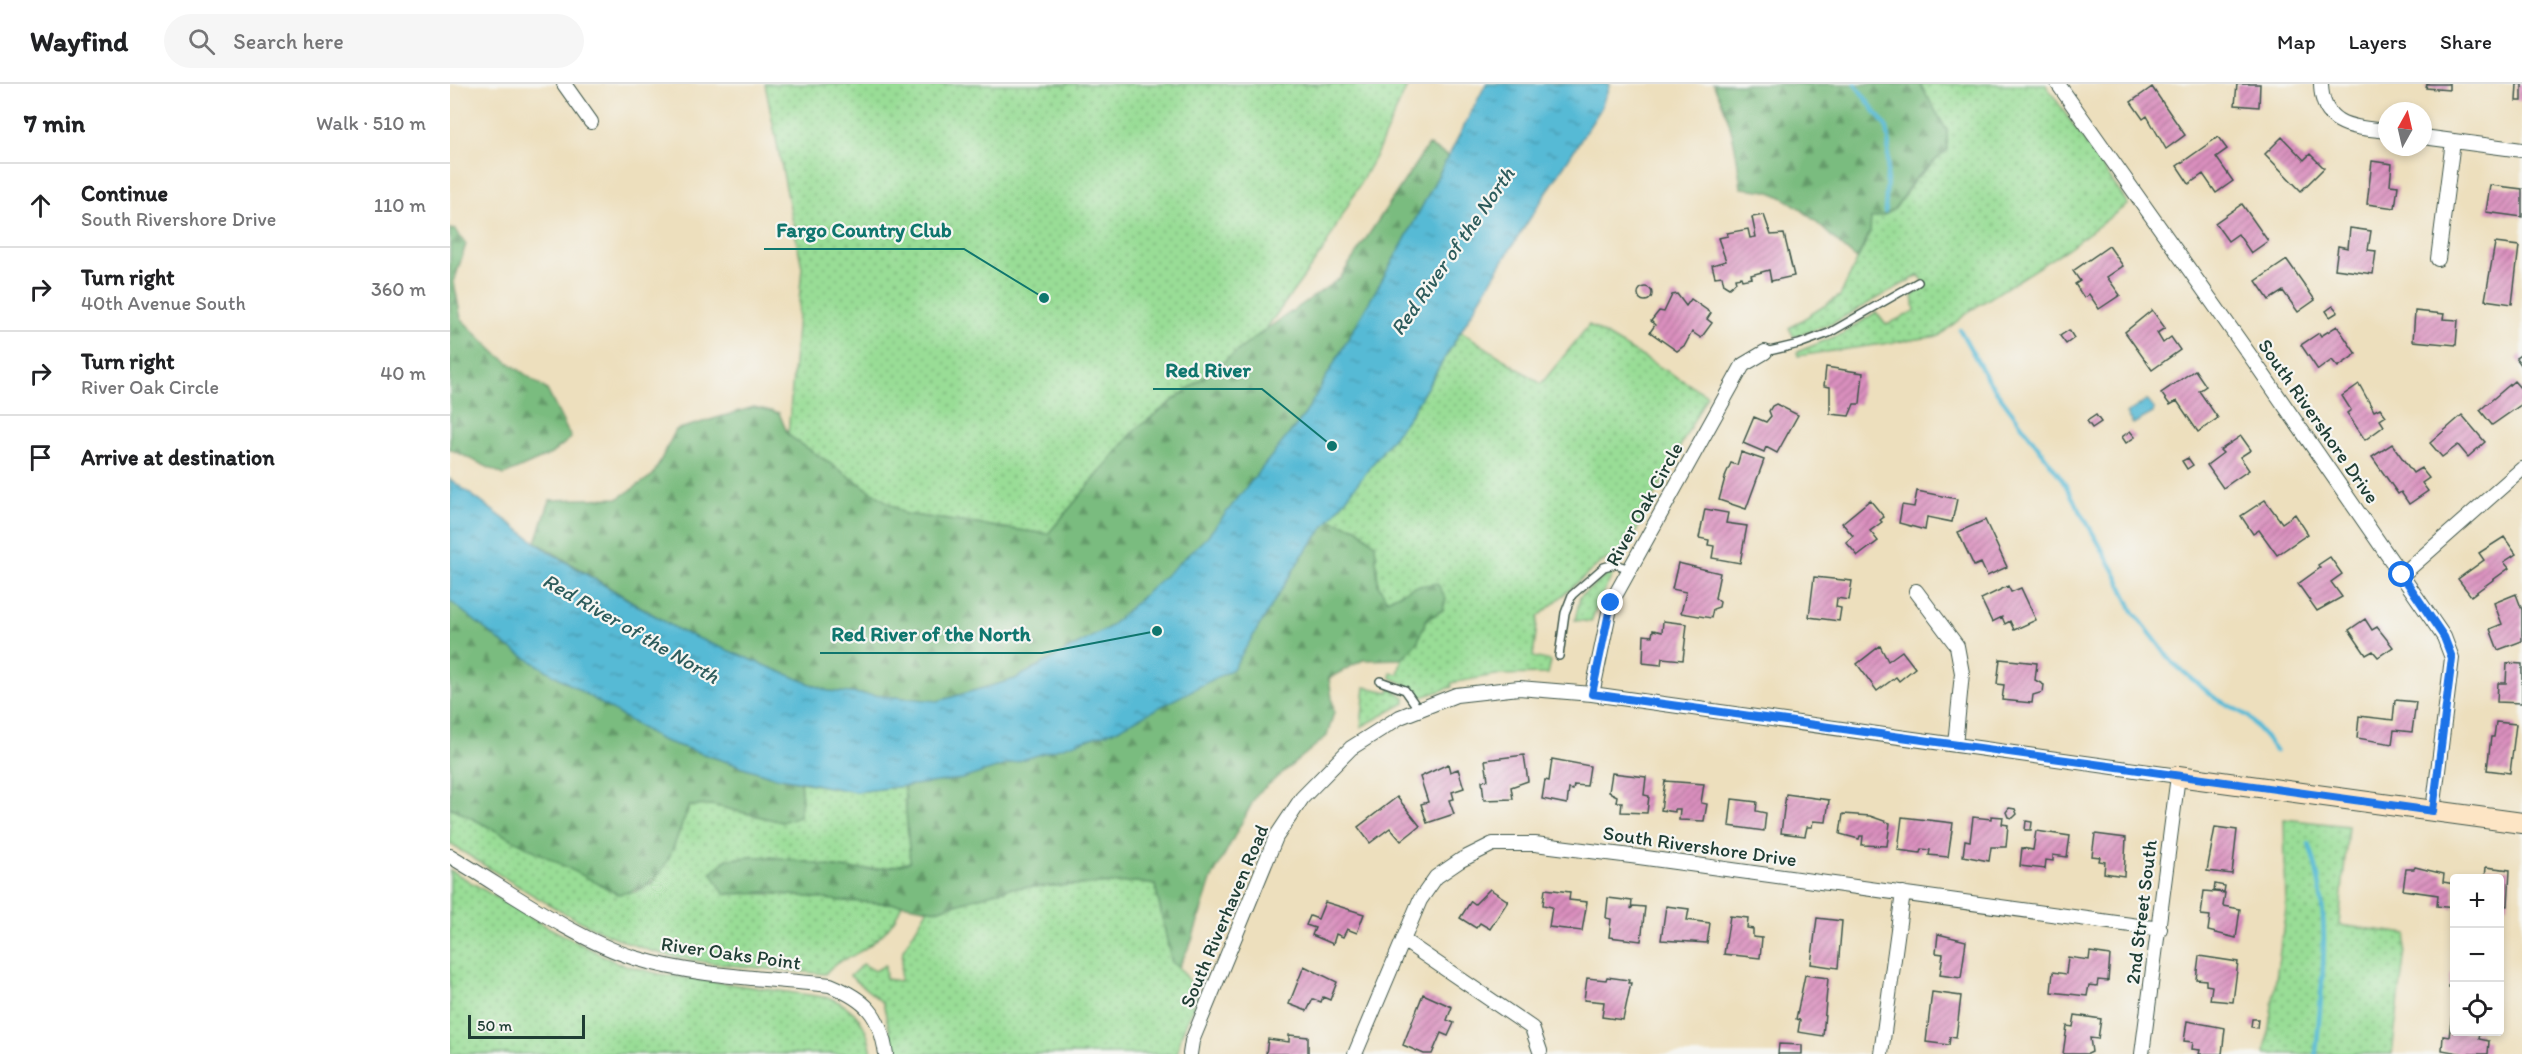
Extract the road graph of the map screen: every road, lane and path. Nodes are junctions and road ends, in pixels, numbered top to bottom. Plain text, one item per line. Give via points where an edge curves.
1 (564, 84) edge
2 (2058, 84) edge
3 (2321, 84) edge
4 (591, 122) dead end
5 (2378, 131) edge
6 (2432, 138) edge
7 (2453, 141) junction
8 (2522, 150) edge
9 (2438, 259) dead end
10 (1918, 282) dead end
11 (1765, 352) joint
12 (2522, 469) edge
13 (1630, 569) junction
14 (2402, 575) junction
15 (1916, 591) dead end
16 (1560, 656) dead end
17 (1380, 681) dead end
18 (1592, 694) junction
19 (1419, 710) junction
20 (1955, 745) junction
21 (2178, 776) junction
22 (2433, 811) junction
23 (2522, 824) edge
24 (450, 856) edge
25 (1903, 893) junction
26 (2160, 929) junction
27 (1403, 940) junction
28 (1540, 1051) dead end
29 (886, 1054) edge
30 (1190, 1054) edge
31 (1355, 1054) edge
32 (1881, 1054) edge
33 (2142, 1054) edge

1 - 4 street
2 - 14 street, South Rivershore Drive
3 - 5 street via 2322,100 2329,114 2357,128
6 - 7 street
7 - 8 street
7 - 9 street
10 - 11 lane via 1829,333
11 - 13 street, River Oak Circle via 1743,365
12 - 14 street
13 - 16 lane via 1616,564 1604,567 1572,596 1565,613
13 - 18 street, River Oak Circle via 1611,603
14 - 22 street, South Rivershore Drive via 2444,637 2452,658
15 - 20 street via 1957,646 1962,673
17 - 19 lane via 1405,690
18 - 19 street, South Riverhaven Road via 1519,688 1456,695
18 - 20 street, South Riverhaven Road
19 - 30 street, South Riverhaven Road via 1400,717 1351,748 1302,798 1276,837
20 - 21 street, South Riverhaven Road
21 - 22 street
21 - 26 street, 2nd Street South
22 - 23 street
24 - 29 street, River Oaks Point via 576,931 632,957 672,968 830,986 854,995 871,1010 884,1038
25 - 26 street, South Rivershore Drive
25 - 27 street, South Rivershore Drive via 1546,845 1493,844 1436,877 1420,900
25 - 32 street
26 - 33 street, 2nd Street South
27 - 28 street via 1532,1028
27 - 31 street, South Rivershore Drive

